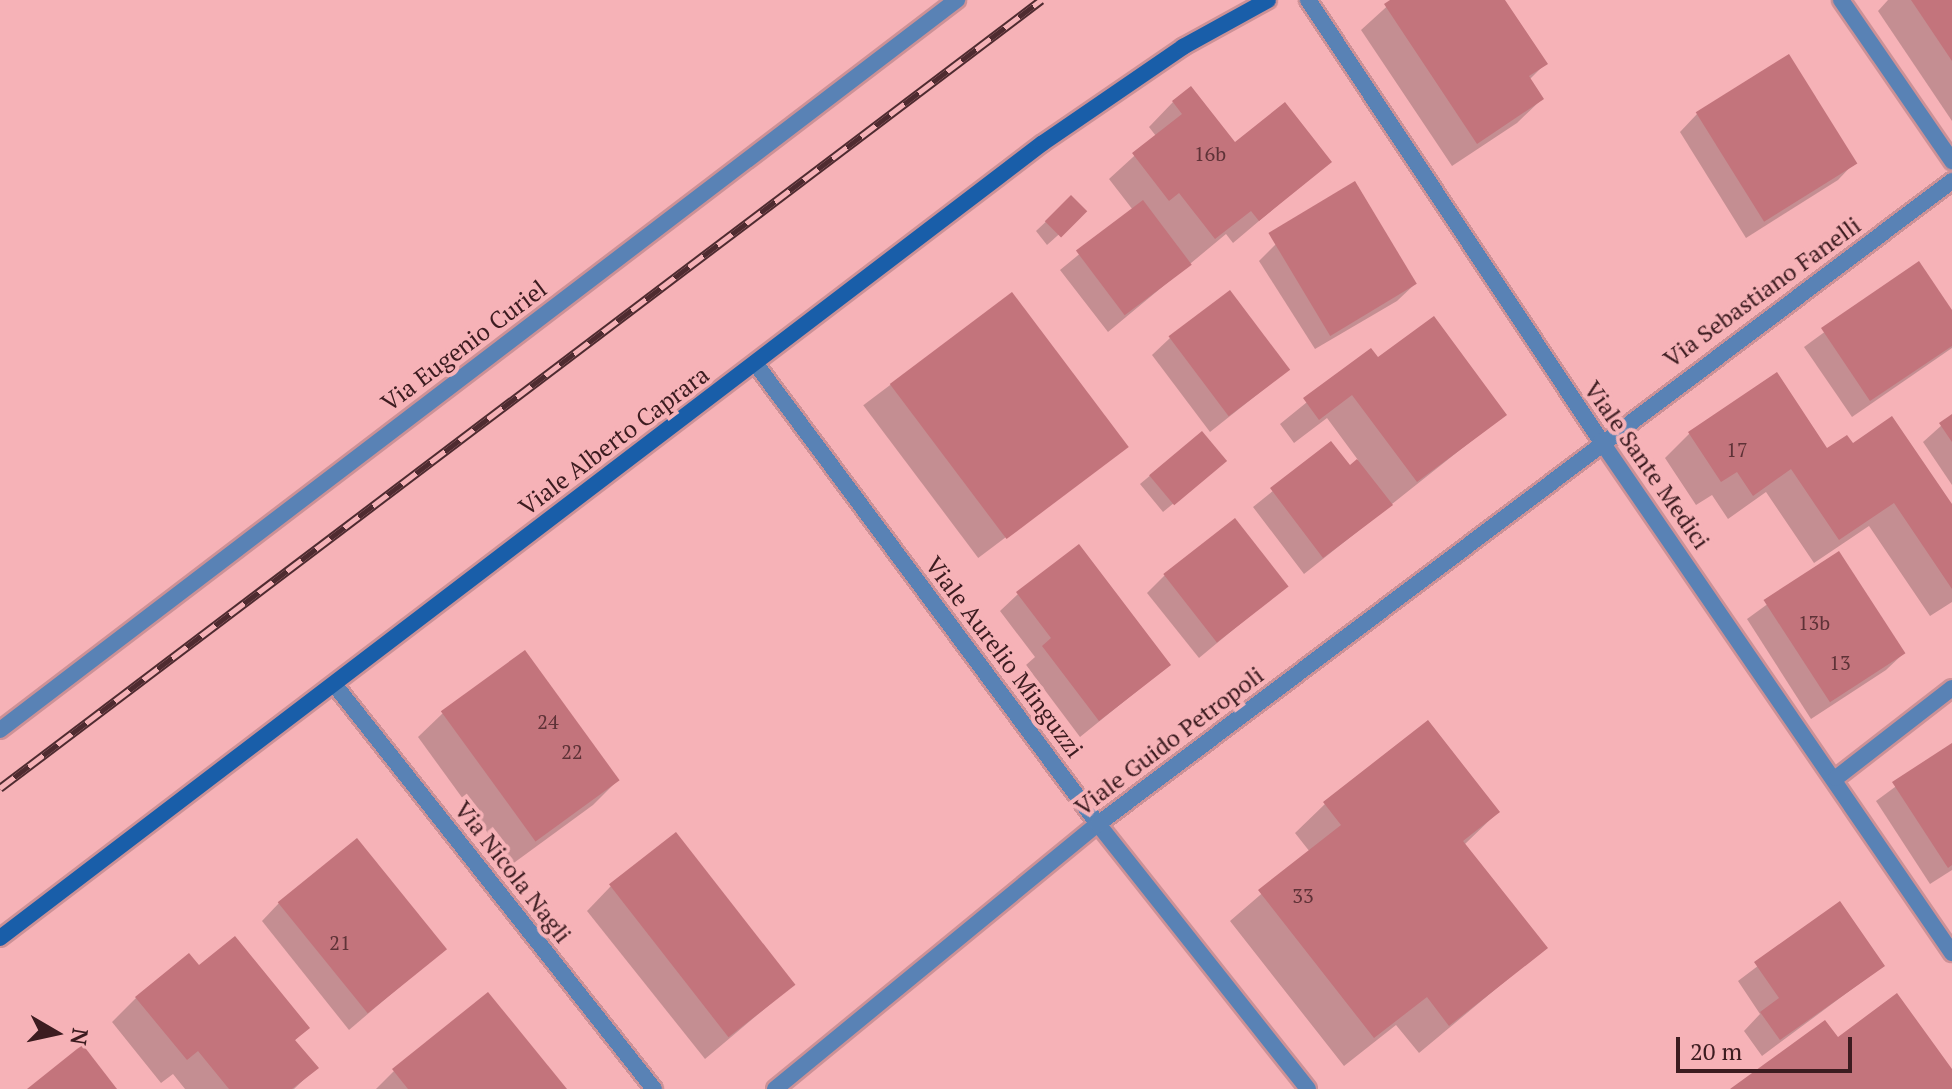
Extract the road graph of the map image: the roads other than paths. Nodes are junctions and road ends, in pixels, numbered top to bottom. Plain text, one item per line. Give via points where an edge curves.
1 (957, 0) edge
2 (1268, 0) edge
3 (1308, 0) edge
4 (1841, 0) edge
5 (1952, 161) edge
6 (1952, 181) edge
7 (755, 363) junction
8 (1601, 441) junction
9 (334, 684) junction
10 (1952, 688) edge
11 (0, 730) edge
12 (1836, 778) junction
13 (1098, 824) junction
14 (0, 938) edge
15 (1952, 953) edge
16 (654, 1089) edge
17 (775, 1089) edge
18 (1308, 1089) edge

1 - 11 street, Via Eugenio Curiel
2 - 7 street, Viale Alberto Caprara via 1183,47 1043,143
3 - 8 street, Viale Sante Medici
4 - 5 street
6 - 8 street, Via Sebastiano Fanelli
7 - 9 street, Viale Alberto Caprara
7 - 13 street, Viale Aurelio Minguzzi
8 - 12 street, Viale Sante Medici
8 - 13 street, Viale Guido Petropoli
9 - 14 street, Viale Alberto Caprara
9 - 16 street, Via Nicola Nagli
10 - 12 street
12 - 15 street, Viale Sante Medici
13 - 17 street, Viale Guido Petropoli
13 - 18 street, Viale Aurelio Minguzzi

